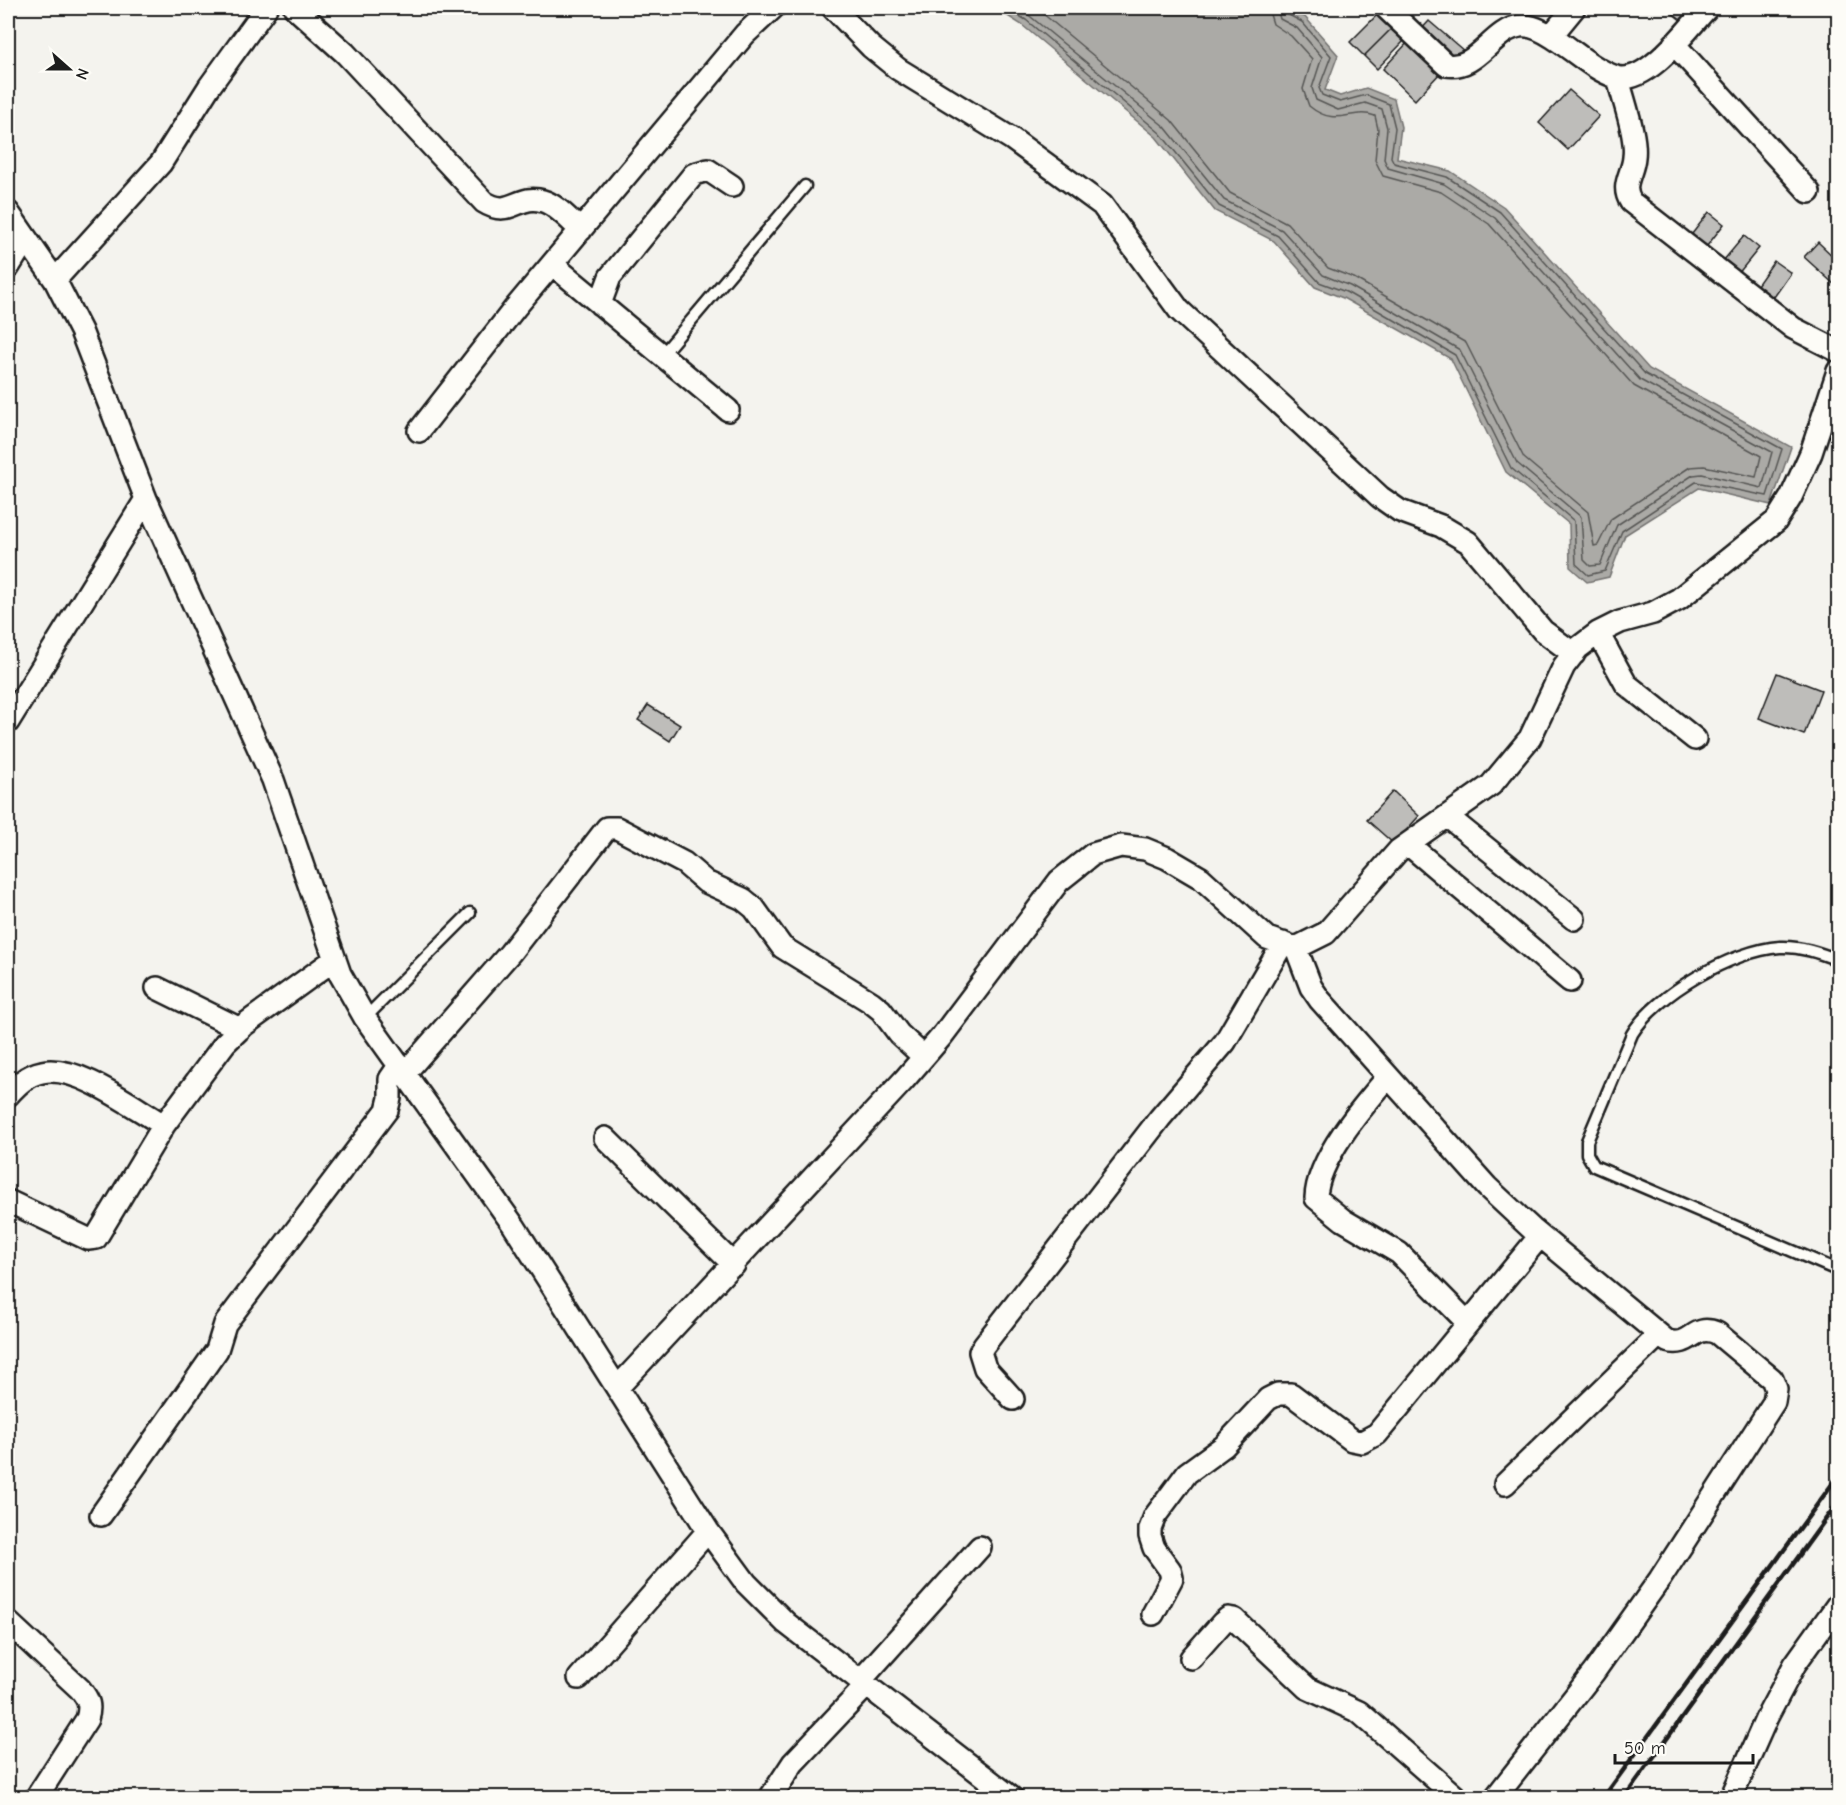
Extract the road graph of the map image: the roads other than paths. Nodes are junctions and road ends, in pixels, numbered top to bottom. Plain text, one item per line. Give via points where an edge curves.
1 (267, 8) edge
2 (294, 8) edge
3 (772, 8) edge
4 (834, 8) edge
5 (1386, 8) edge
6 (1574, 8) edge
7 (1707, 8) edge
8 (1551, 36) junction
9 (1674, 44) junction
10 (1618, 78) junction
11 (732, 186) dead end
12 (805, 186) dead end
13 (1809, 192) dead end
14 (8, 212) edge
15 (581, 230) junction
16 (26, 239) junction
17 (552, 264) junction
18 (8, 268) edge
19 (55, 280) junction
20 (600, 304) junction
21 (1839, 351) edge
22 (663, 356) junction
23 (1839, 371) edge
24 (728, 410) dead end
25 (419, 431) dead end
26 (146, 499) junction
27 (1598, 633) junction
28 (1574, 654) junction
29 (8, 722) edge
30 (1695, 739) dead end
31 (1448, 817) junction
32 (1408, 844) junction
33 (470, 913) dead end
34 (1574, 918) dead end
35 (1289, 946) junction
36 (335, 959) junction
37 (1839, 960) edge
38 (1570, 981) dead end
39 (157, 988) dead end
40 (365, 1018) junction
41 (240, 1029) junction
42 (924, 1057) junction
43 (402, 1069) junction
44 (1388, 1077) junction
45 (8, 1095) edge
46 (165, 1125) junction
47 (605, 1138) dead end
48 (8, 1201) edge
49 (1540, 1236) junction
50 (734, 1265) junction
51 (1837, 1270) edge
52 (1468, 1323) junction
53 (1659, 1335) junction
54 (618, 1388) junction
55 (1013, 1399) dead end
56 (1505, 1484) dead end
57 (101, 1515) dead end
58 (708, 1530) junction
59 (980, 1547) dead end
60 (1839, 1604) edge
61 (1153, 1614) dead end
62 (8, 1622) edge
63 (1191, 1658) dead end
64 (579, 1678) dead end
65 (863, 1683) junction
66 (36, 1797) edge
67 (770, 1797) edge
68 (1012, 1797) edge
69 (1457, 1797) edge
70 (1495, 1797) edge
71 (1731, 1797) edge

1 - 19 street via 161,163
2 - 15 street via 345,53 484,201 495,209 508,209 525,200 545,201
3 - 15 street via 745,34
4 - 28 street via 898,69 1011,139 1102,205 1179,310 1243,371 1380,497 1400,511 1441,526 1468,542 1543,631
5 - 8 street via 1438,59 1455,67 1512,28 1523,25
6 - 8 street
7 - 9 street
8 - 10 street
9 - 10 street via 1649,69 1636,76
9 - 13 street
10 - 21 street via 1634,143 1635,158 1626,184 1631,202 1793,328
11 - 20 street via 708,170 694,174 610,277
12 - 22 lane
14 - 16 street
15 - 17 street
16 - 18 street
16 - 19 street
17 - 20 street
17 - 25 street
19 - 26 street via 81,332
20 - 22 street
22 - 24 street
23 - 27 street via 1811,453 1776,521 1679,600
26 - 29 street
26 - 36 street via 273,780
27 - 28 street
27 - 30 street via 1626,684
28 - 31 street via 1517,756 1491,785
31 - 32 street
31 - 34 street
32 - 35 street via 1379,870 1326,933
32 - 38 street
33 - 40 lane
35 - 42 street via 1267,938 1201,878 1167,858 1145,849 1121,846 1093,854 1059,881
35 - 44 street via 1320,1000
35 - 55 street via 1225,1042 1160,1118 984,1345 980,1352 985,1368
36 - 40 street
36 - 41 street
37 - 51 lane via 1813,951 1781,947 1750,952 1722,962 1660,1001 1642,1017 1632,1034 1587,1141 1587,1154 1594,1166
39 - 41 street
40 - 43 street
41 - 46 street via 225,1043
42 - 43 street via 871,1002 782,947 743,899 706,882 673,857 617,828 607,828 510,953
42 - 50 street
43 - 54 street via 514,1226
43 - 57 street via 390,1079 387,1110 225,1324 217,1350
44 - 49 street via 1487,1187
44 - 52 street via 1348,1126 1320,1175 1316,1198 1343,1220 1399,1253
45 - 46 street via 30,1076 58,1071 82,1078
46 - 48 street via 92,1240
47 - 50 street
49 - 52 street
49 - 53 street
50 - 54 street
52 - 61 street via 1369,1440 1352,1440 1304,1402 1291,1394 1278,1394 1268,1399 1224,1446 1197,1464 1155,1516 1150,1528 1154,1548 1172,1578
53 - 56 street
53 - 70 street via 1678,1344 1689,1341 1695,1332 1707,1329 1717,1333 1772,1379 1776,1389 1774,1402 1660,1579 1594,1672
54 - 58 street
58 - 64 street
58 - 65 street via 730,1563 786,1623
59 - 65 street
60 - 71 street via 1795,1664
62 - 66 street via 80,1689 90,1708 87,1719
63 - 69 street via 1222,1623 1234,1619 1307,1688 1359,1712
65 - 67 street via 793,1763
65 - 68 street

